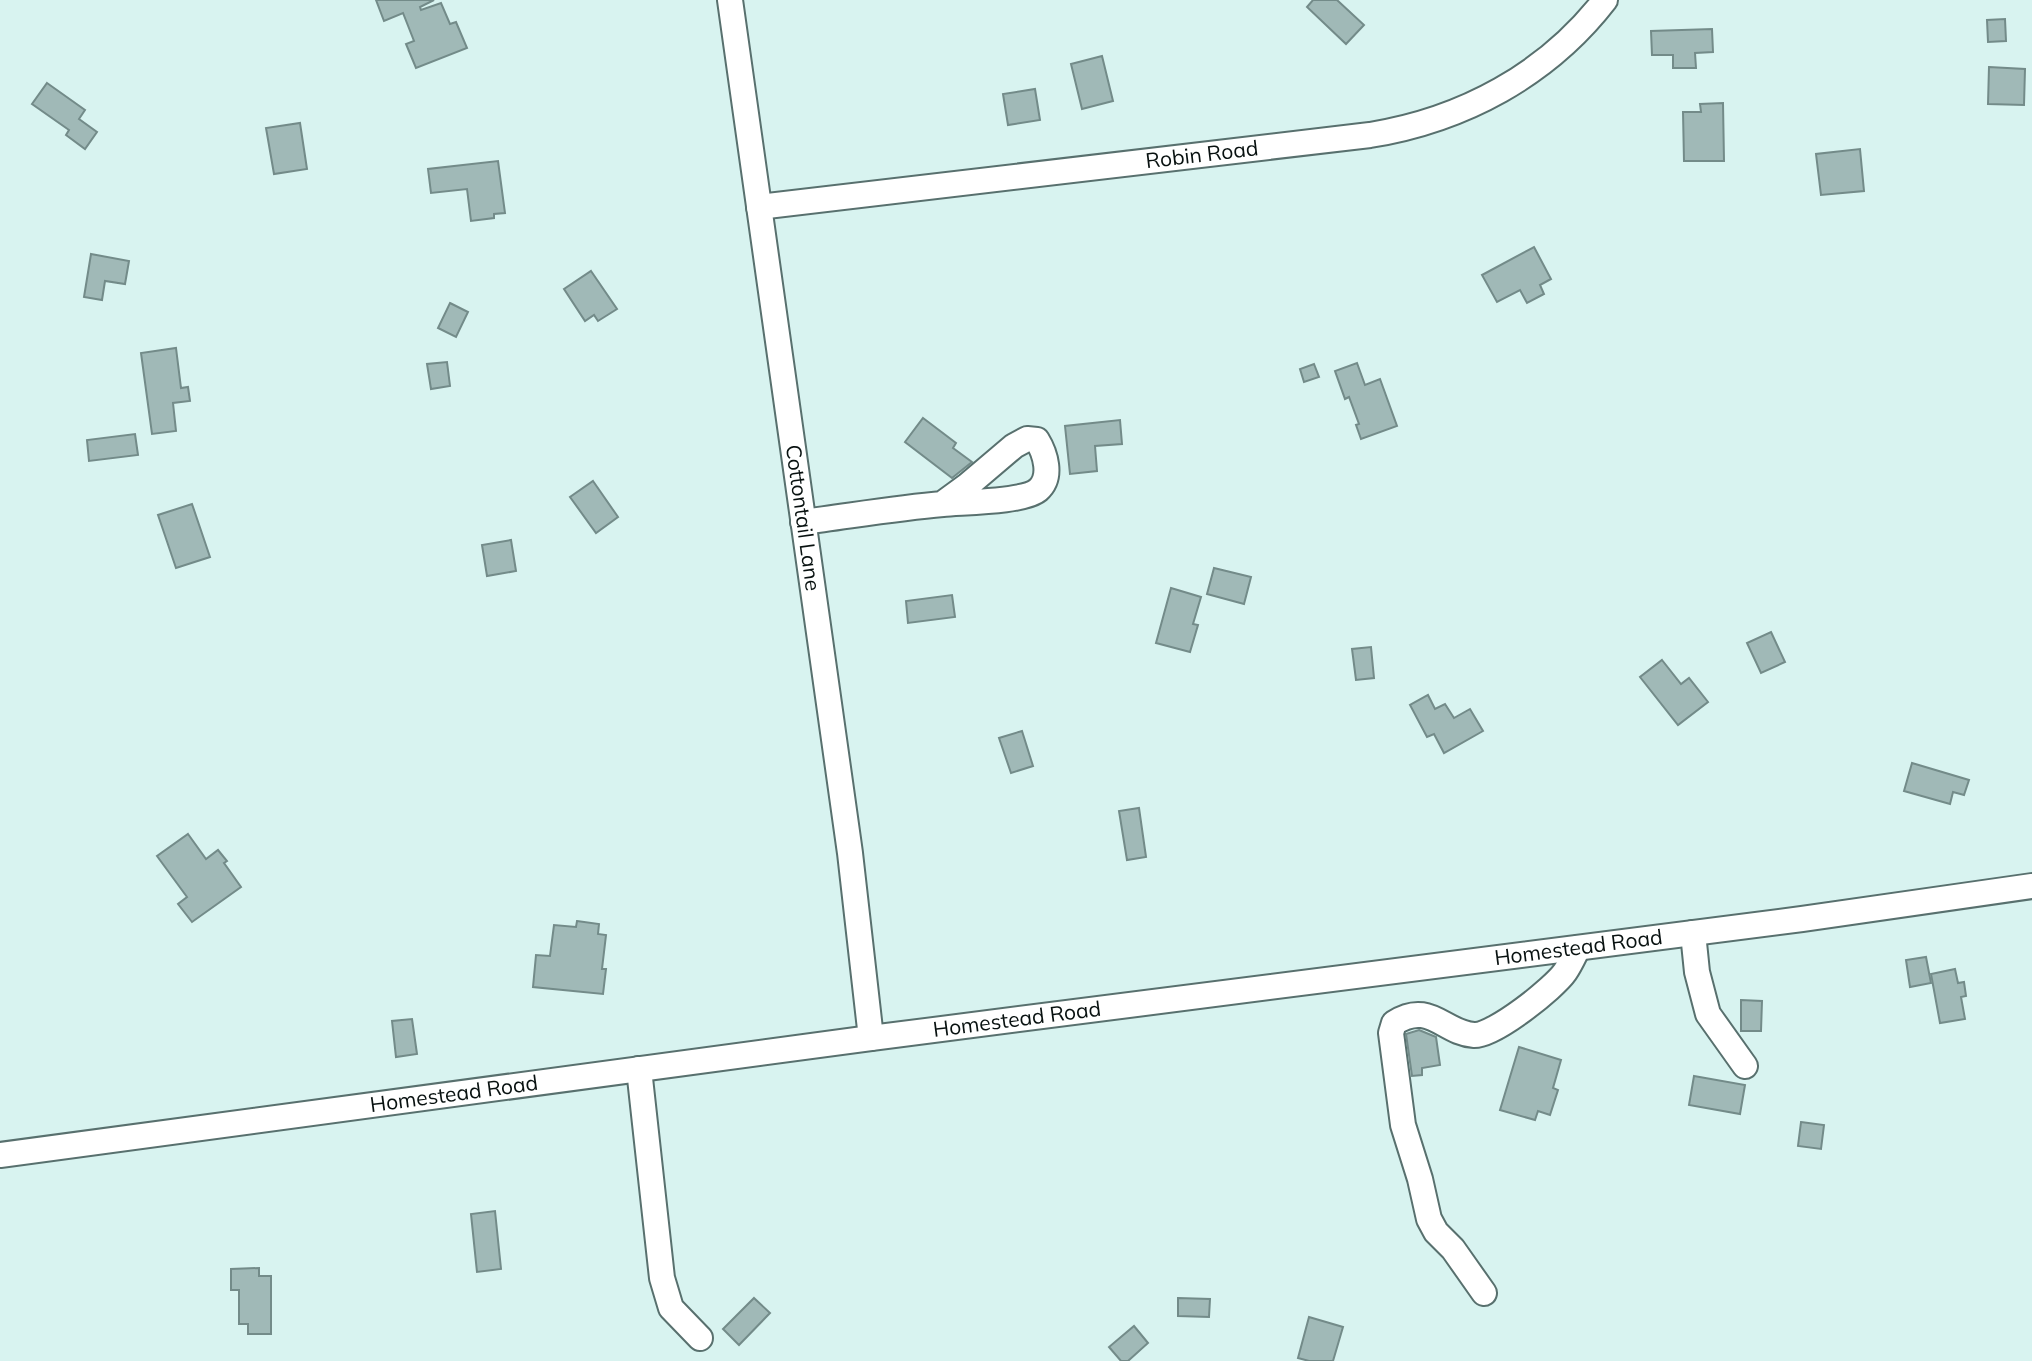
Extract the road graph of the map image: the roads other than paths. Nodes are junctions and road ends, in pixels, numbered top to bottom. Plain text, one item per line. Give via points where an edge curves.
1 (730, 0) edge
2 (1605, 0) edge
3 (759, 207) junction
4 (942, 504) dead end
5 (803, 522) junction
6 (2032, 886) edge
7 (1693, 933) junction
8 (1578, 948) junction
9 (872, 1038) junction
10 (1745, 1066) dead end
11 (639, 1069) junction
12 (0, 1154) edge
13 (1484, 1293) dead end
14 (700, 1338) dead end

1 - 3 street, Cottontail Lane
2 - 3 street, Robin Road via 1543,63 1474,105 1409,128
3 - 5 street, Cottontail Lane
4 - 5 street
5 - 9 street, Cottontail Lane
6 - 7 street, Homestead Road
7 - 8 street, Homestead Road
7 - 10 street via 1708,1014
8 - 9 street, Homestead Road
8 - 13 street via 1565,973 1491,1032 1474,1035 1420,1015 1394,1023 1391,1033 1403,1125 1430,1219
9 - 11 street, Homestead Road
11 - 12 street, Homestead Road
11 - 14 street via 662,1278 671,1308

